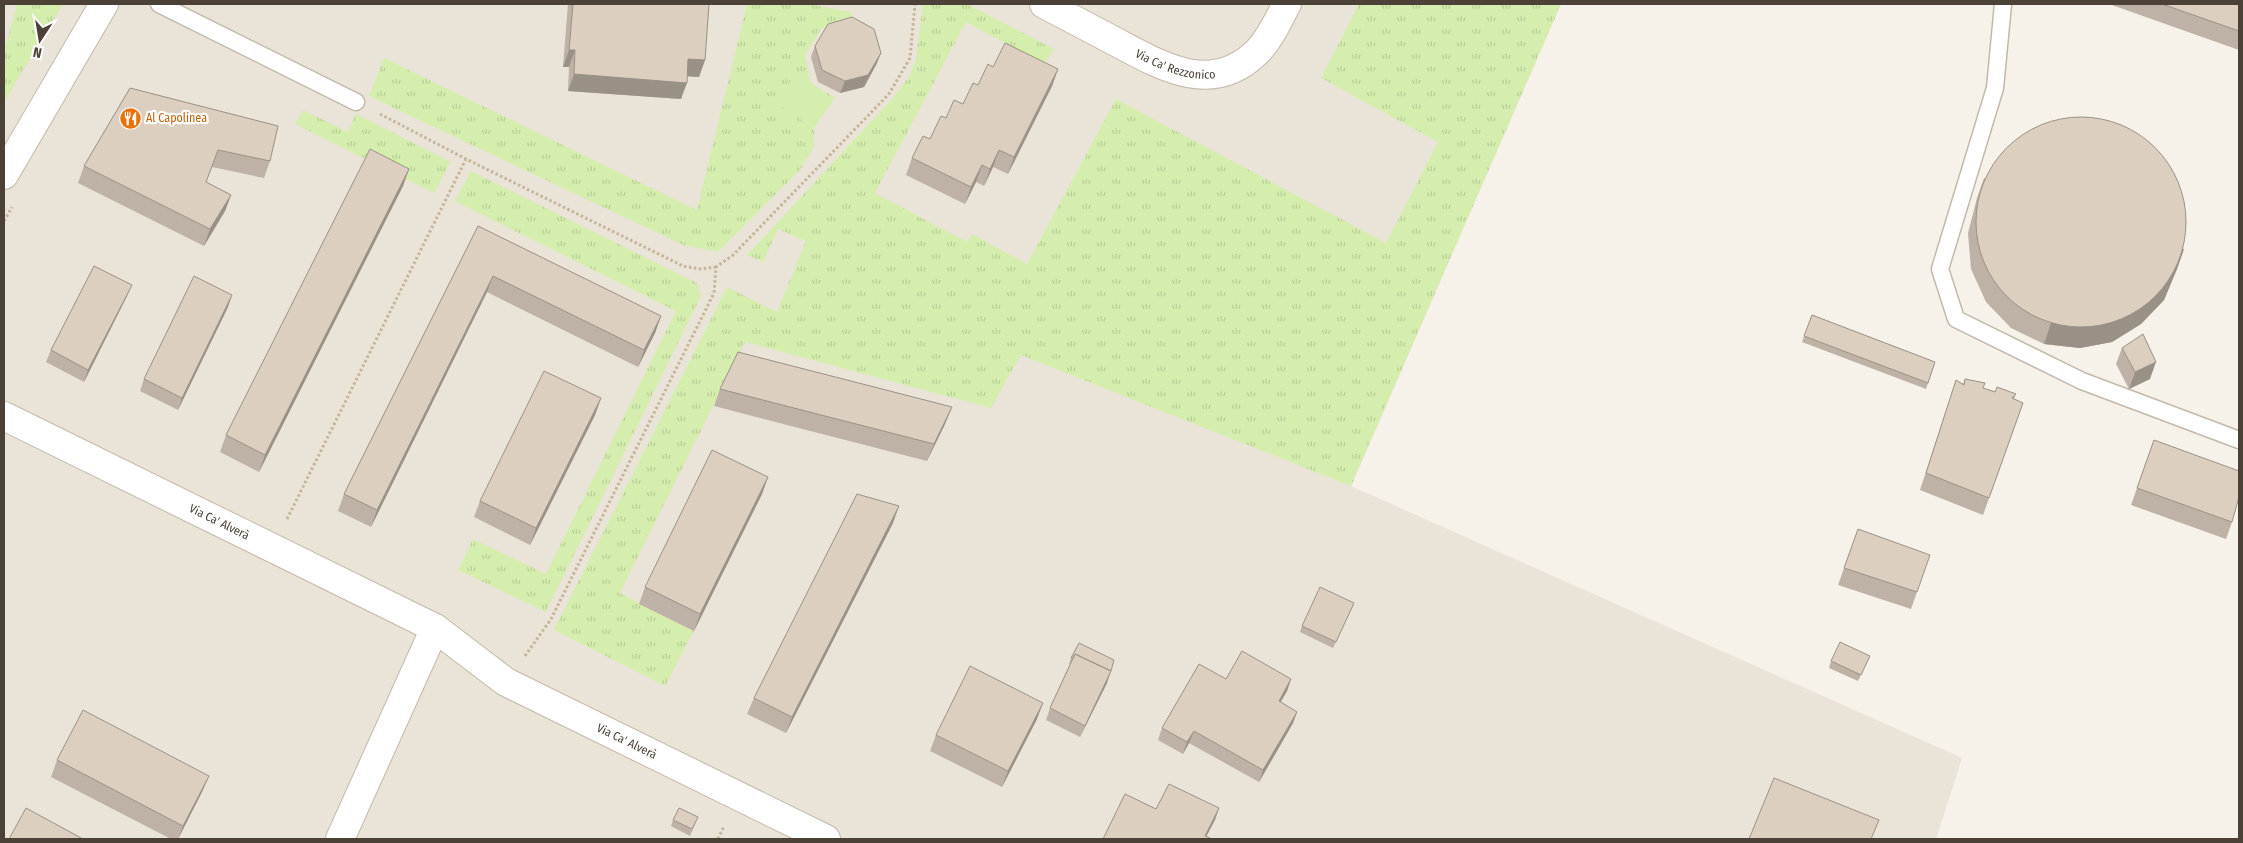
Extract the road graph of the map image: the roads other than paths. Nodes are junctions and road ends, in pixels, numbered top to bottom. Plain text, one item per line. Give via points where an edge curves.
1 (104, 4) edge
2 (160, 4) edge
3 (1044, 4) edge
4 (1287, 4) edge
5 (2003, 4) edge
6 (356, 102) road end
7 (4, 175) edge
8 (4, 416) edge
9 (2239, 440) edge
10 (434, 628) junction
11 (340, 839) edge
12 (826, 839) edge

1 - 7 street
2 - 6 lane
3 - 4 street, Via Ca' Rezzonico via 1160,66 1202,76 1240,66 1257,52
5 - 9 lane via 1995,88 1940,268 1956,319 2082,381
8 - 10 street, Via Ca' Alverà
10 - 11 street
10 - 12 street, Via Ca' Alverà via 506,682

